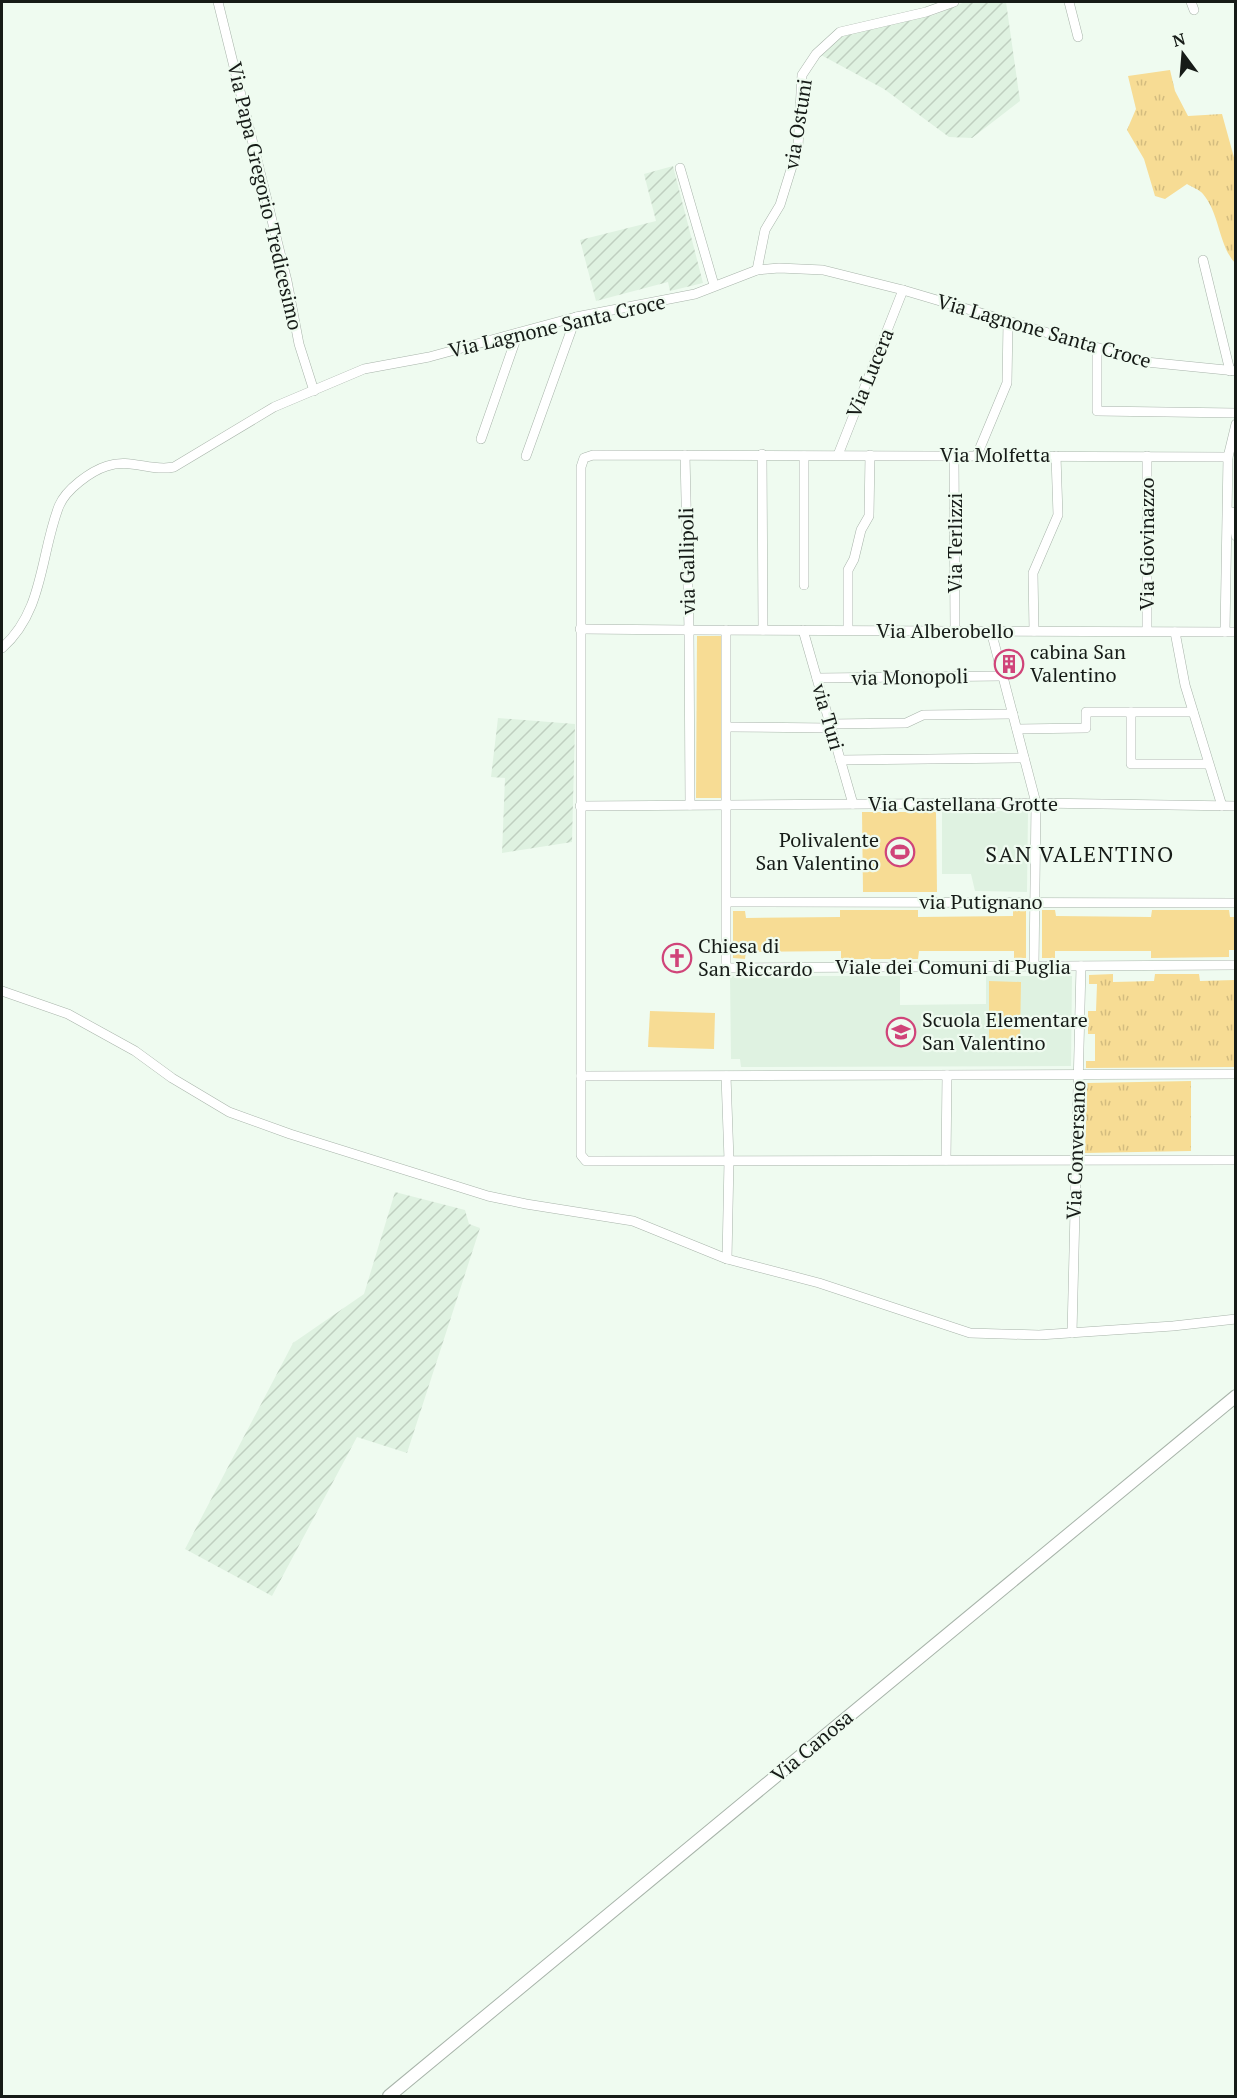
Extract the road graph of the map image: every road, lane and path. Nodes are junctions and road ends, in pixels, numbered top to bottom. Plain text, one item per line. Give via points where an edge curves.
1 (218, 2) edge
2 (954, 2) edge
3 (1069, 2) edge
4 (1078, 37) dead end
5 (680, 168) dead end
6 (1203, 260) dead end
7 (757, 270) junction
8 (714, 285) junction
9 (903, 291) junction
10 (576, 317) junction
11 (1008, 321) junction
12 (518, 333) junction
13 (1097, 349) junction
14 (1233, 371) edge
15 (314, 391) junction
16 (1236, 412) edge
17 (1236, 424) edge
18 (481, 439) dead end
19 (762, 454) junction
20 (685, 455) junction
21 (838, 455) junction
22 (870, 455) junction
23 (954, 455) junction
24 (977, 455) junction
25 (526, 456) dead end
26 (804, 456) junction
27 (1056, 456) junction
28 (1147, 456) junction
29 (1228, 457) junction
30 (1228, 488) junction
31 (1236, 536) edge
32 (804, 585) dead end
33 (580, 630) junction
34 (689, 630) junction
35 (726, 630) junction
36 (762, 630) junction
37 (803, 630) junction
38 (848, 630) junction
39 (955, 631) junction
40 (991, 631) junction
41 (1034, 631) junction
42 (1147, 632) junction
43 (1175, 632) junction
44 (1231, 632) edge
45 (2, 648) edge
46 (1003, 676) junction
47 (817, 678) junction
48 (1131, 712) junction
49 (1192, 712) junction
50 (1013, 714) junction
51 (830, 726) junction
52 (727, 727) junction
53 (1017, 729) junction
54 (1024, 759) junction
55 (840, 760) junction
56 (1208, 764) junction
57 (1036, 803) junction
58 (853, 804) junction
59 (690, 805) junction
60 (728, 805) junction
61 (580, 806) junction
62 (1222, 806) junction
63 (1236, 806) edge
64 (727, 902) junction
65 (1035, 902) junction
66 (1236, 903) edge
67 (1236, 965) edge
68 (1034, 966) junction
69 (1081, 966) junction
70 (2, 991) edge
71 (1078, 1074) junction
72 (1236, 1074) edge
73 (947, 1075) junction
74 (580, 1076) junction
75 (726, 1076) junction
76 (729, 1160) junction
77 (946, 1160) junction
78 (1076, 1160) junction
79 (1236, 1160) edge
80 (727, 1259) junction
81 (1236, 1319) edge
82 (1072, 1333) junction
83 (1236, 1396) edge
84 (389, 2097) edge

1 - 15 street, Via Papa Gregorio Tredicesimo via 299,344
2 - 7 street, via Ostuni via 840,32 816,54 802,75 798,147 780,205 765,231
3 - 4 street
5 - 8 street
6 - 14 street
7 - 8 street, Via Lagnone Santa Croce
7 - 9 street, Via Lagnone Santa Croce via 823,270
8 - 10 street, Via Lagnone Santa Croce via 695,294
9 - 11 street, Via Lagnone Santa Croce
9 - 21 street, Via Lucera
10 - 12 street, Via Lagnone Santa Croce
10 - 25 street
11 - 13 street, Via Lagnone Santa Croce
11 - 24 street via 1006,383
12 - 15 street, Via Lagnone Santa Croce via 429,357 364,369
12 - 18 street
13 - 14 street, Via Lagnone Santa Croce via 1146,362
13 - 16 street via 1097,411
15 - 45 street, Via Lagnone Santa Croce via 250,419 191,460 174,467 161,470 121,462 92,473 76,486 60,504 33,604 13,638
17 - 29 street
19 - 20 street
19 - 26 street, Via Molfetta
19 - 36 street
20 - 33 street via 593,455 581,462
20 - 34 street, via Gallipoli
21 - 22 street, Via Molfetta
21 - 26 street, Via Molfetta
22 - 23 street, Via Molfetta
22 - 38 street via 870,516 861,530 848,570
23 - 24 street, Via Molfetta
23 - 39 street, Via Terlizzi
24 - 27 street, Via Molfetta
26 - 32 street
27 - 28 street, Via Molfetta
27 - 41 street via 1058,515 1033,573
28 - 29 street, Via Molfetta
28 - 42 street, Via Giovinazzo
29 - 30 street
30 - 31 street
30 - 44 street
33 - 34 street
33 - 61 street
34 - 35 street, via Gallipoli
34 - 59 street
35 - 36 street, via Gallipoli
35 - 52 street, Viale dei Comuni di Puglia
36 - 37 street, Via Alberobello
37 - 38 street, Via Alberobello
37 - 47 street, via Turi
38 - 39 street, Via Alberobello
39 - 40 street, Via Alberobello
40 - 41 street, Via Alberobello
40 - 46 street
41 - 42 street, Via Alberobello
42 - 43 street, Via Alberobello
43 - 44 street, Via Alberobello
43 - 49 street
46 - 47 street, via Monopoli
46 - 50 street
47 - 51 street, via Turi
48 - 49 street
48 - 53 street via 1086,712 1086,728
48 - 56 street via 1131,764
49 - 56 street
50 - 51 street via 923,715 906,723
50 - 53 street
51 - 52 street
51 - 55 street, via Turi
52 - 60 street, Viale dei Comuni di Puglia
53 - 54 street
54 - 55 street
54 - 57 street
55 - 58 street, via Turi
56 - 62 street
57 - 58 street, Via Castellana Grotte
57 - 62 street, Via Castellana Grotte
57 - 65 street
58 - 60 street, Via Castellana Grotte
59 - 60 street, Via Castellana Grotte
59 - 61 street
60 - 64 street, Viale dei Comuni di Puglia
61 - 74 street
62 - 63 street, Via Castellana Grotte
64 - 65 street, via Putignano
64 - 68 street, Viale dei Comuni di Puglia via 726,968
65 - 66 street, via Putignano
65 - 68 street
67 - 69 street, Viale dei Comuni di Puglia
68 - 69 street, Viale dei Comuni di Puglia
69 - 71 street, Via Conversano
70 - 80 street via 68,1014 229,1112 488,1196 633,1221
71 - 72 street
71 - 73 street
71 - 78 street, Via Conversano
73 - 75 street
73 - 77 street
74 - 75 street
74 - 76 street via 583,1159
75 - 76 street
76 - 77 street
76 - 80 street
77 - 78 street
78 - 79 street
78 - 82 street, Via Conversano
80 - 82 street via 819,1283 970,1333
81 - 82 street
83 - 84 main road, Via Canosa

